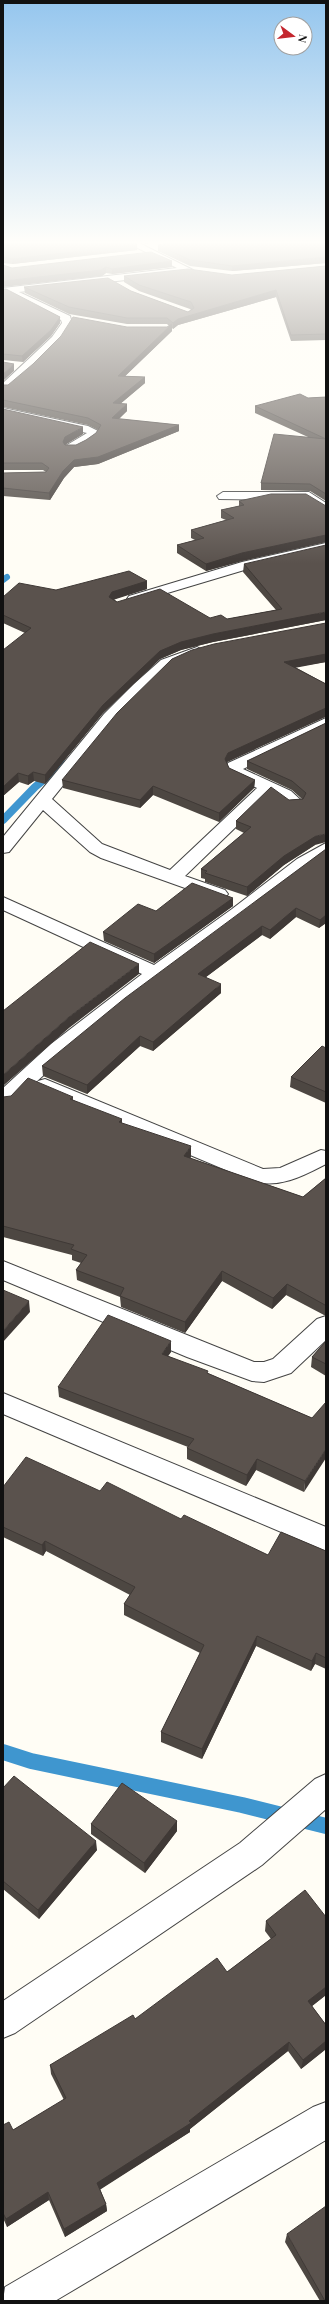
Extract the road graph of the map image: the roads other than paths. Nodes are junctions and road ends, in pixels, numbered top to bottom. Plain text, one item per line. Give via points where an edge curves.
1 (46, 350) edge
2 (9, 365) edge
3 (28, 368) junction
4 (3, 389) edge
5 (3, 411) edge
6 (71, 448) edge
7 (223, 496) dead end
8 (326, 509) edge
9 (326, 547) edge
10 (118, 604) edge
11 (213, 647) edge
12 (326, 723) edge
13 (268, 787) junction
14 (42, 799) junction
15 (295, 803) edge
16 (3, 848) edge
17 (326, 848) edge
18 (172, 878) junction
19 (3, 903) edge
20 (250, 905) junction
21 (156, 973) junction
22 (25, 1078) junction
23 (3, 1100) edge
24 (324, 1156) edge
25 (3, 1270) edge
26 (326, 1325) edge
27 (3, 1403) edge
28 (326, 1539) edge
29 (322, 1793) edge
30 (3, 2021) edge
31 (326, 2120) edge
32 (19, 2301) edge

1 - 3 street
2 - 3 street
3 - 4 street
5 - 6 street via 94,432
7 - 8 street via 309,496
9 - 10 street via 247,565
11 - 14 street via 186,654 166,663 110,717
12 - 13 street via 234,767 235,771
13 - 15 street
13 - 18 street
14 - 16 street
14 - 18 street via 96,848
17 - 20 street via 311,856
18 - 20 street
19 - 21 street
20 - 21 street
21 - 22 street via 95,1017
22 - 23 street
22 - 24 street via 260,1176 285,1175
25 - 26 street via 196,1350 252,1370 264,1372 282,1366
27 - 28 street
29 - 30 street via 252,1854
31 - 32 street

